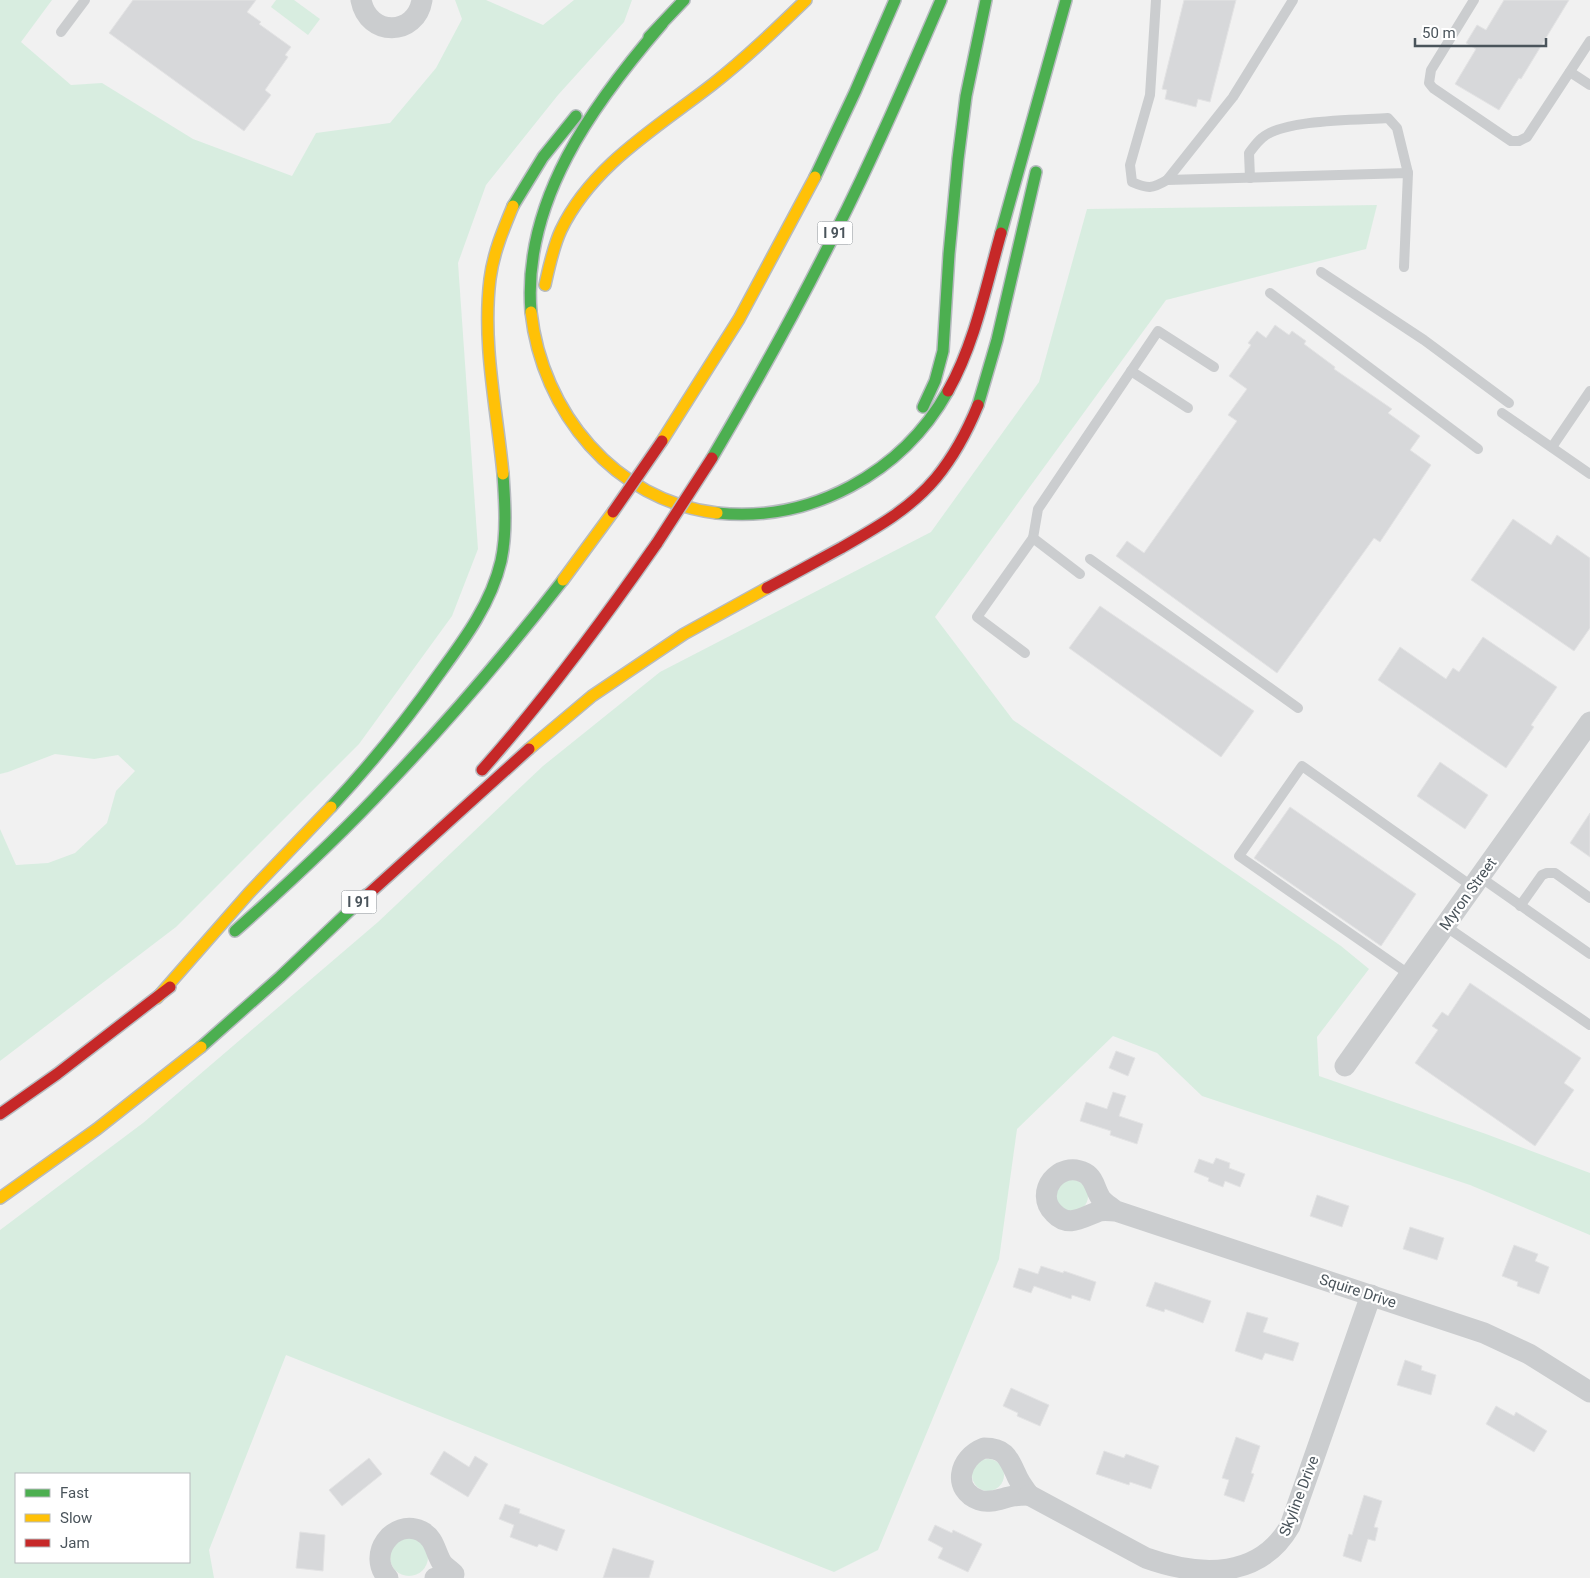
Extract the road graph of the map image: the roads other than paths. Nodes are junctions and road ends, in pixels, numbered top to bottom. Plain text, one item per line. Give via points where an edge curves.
1 (85, 0) edge
2 (362, 0) edge
3 (422, 0) edge
4 (684, 0) edge
5 (806, 0) edge
6 (895, 0) edge
7 (941, 0) edge
8 (986, 0) edge
9 (1066, 0) edge
10 (1075, 0) edge
11 (1156, 0) edge
12 (1293, 0) edge
13 (1474, 0) edge
14 (662, 24) junction
15 (61, 32) dead end
16 (1590, 41) edge
17 (1062, 56) dead end
18 (1570, 72) junction
19 (1590, 85) edge
20 (1039, 160) dead end
21 (1408, 172) junction
22 (1250, 178) junction
23 (1167, 180) junction
24 (1404, 267) dead end
25 (1321, 272) dead end
26 (1270, 292) dead end
27 (544, 293) dead end
28 (543, 315) dead end
29 (1214, 367) dead end
30 (1131, 371) junction
31 (1590, 391) edge
32 (557, 395) junction
33 (1509, 403) dead end
34 (1188, 408) dead end
35 (1502, 413) dead end
36 (1552, 447) junction
37 (1478, 449) dead end
38 (1590, 474) edge
39 (838, 494) junction
40 (1033, 538) junction
41 (1090, 558) dead end
42 (1080, 574) dead end
43 (1025, 653) dead end
44 (1298, 708) dead end
45 (1589, 726) edge
46 (475, 778) dead end
47 (457, 799) dead end
48 (1476, 882) junction
49 (1590, 898) edge
50 (1520, 906) junction
51 (353, 908) junction
52 (1445, 926) junction
53 (1590, 954) edge
54 (1410, 975) junction
55 (156, 998) junction
56 (1590, 1024) edge
57 (1345, 1066) dead end
58 (0, 1114) edge
59 (0, 1198) edge
60 (1116, 1211) dead end
61 (1371, 1295) junction
62 (1590, 1392) edge
63 (1029, 1495) dead end
64 (451, 1577) edge
65 (388, 1578) edge

1 - 15 lane
2 - 3 street via 368,17 387,28 407,24 421,8
4 - 14 highway
5 - 27 highway via 716,82 629,149 591,184 561,231
6 - 55 highway, I 91, bridge via 839,127 782,242 719,353 662,441 562,582 434,735 346,828 224,941
7 - 46 highway, I 91, bridge via 828,248 712,458 657,543 563,672
8 - 39 highway via 966,96 959,151 940,366 920,412 901,442 875,468
9 - 39 highway via 971,339 958,374 931,419 905,448 878,471
10 - 17 highway
11 - 23 lane via 1150,95 1130,165 1132,182 1154,188
12 - 23 lane via 1233,98
13 - 18 lane via 1431,70 1429,83 1433,88 1511,141 1519,141 1527,137
14 - 32 highway via 616,80 584,128 563,165 541,222 532,266 531,316 540,357
14 - 55 highway via 577,114 546,153 517,198 496,251 489,287 489,336 506,521 498,573 482,612 376,756
16 - 18 lane
18 - 19 lane
20 - 51 highway via 982,398 961,444 922,494 884,524 684,634 592,696 519,757
21 - 22 lane
21 - 22 lane via 1398,128 1388,118 1287,126 1263,137 1249,153
21 - 24 lane
22 - 23 lane
25 - 33 lane via 1424,340
26 - 37 lane
28 - 32 highway via 546,356
29 - 30 lane via 1158,330
30 - 34 lane
30 - 40 lane via 1038,509
31 - 36 lane
32 - 39 highway via 580,433 608,465 639,488 686,508 722,515 757,515 792,510
35 - 36 lane
36 - 38 lane
40 - 42 lane
40 - 43 lane via 977,617
41 - 44 lane
45 - 48 street, Myron Street
47 - 51 highway, I 91
48 - 50 lane
48 - 52 street, Myron Street
48 - 54 lane via 1302,766 1239,856
49 - 50 lane via 1555,873 1547,873 1542,875
50 - 53 lane
51 - 59 highway, I 91 via 168,1073 111,1119
52 - 54 street, Myron Street
52 - 56 lane
54 - 57 street, Myron Street
55 - 58 highway, I 91
60 - 61 street, Squire Drive
61 - 62 street, Squire Drive via 1484,1333 1529,1354
61 - 63 street, Skyline Drive via 1290,1526 1274,1553 1252,1569 1222,1577 1166,1567
64 - 65 street via 430,1537 406,1528 390,1535 381,1549 381,1567

